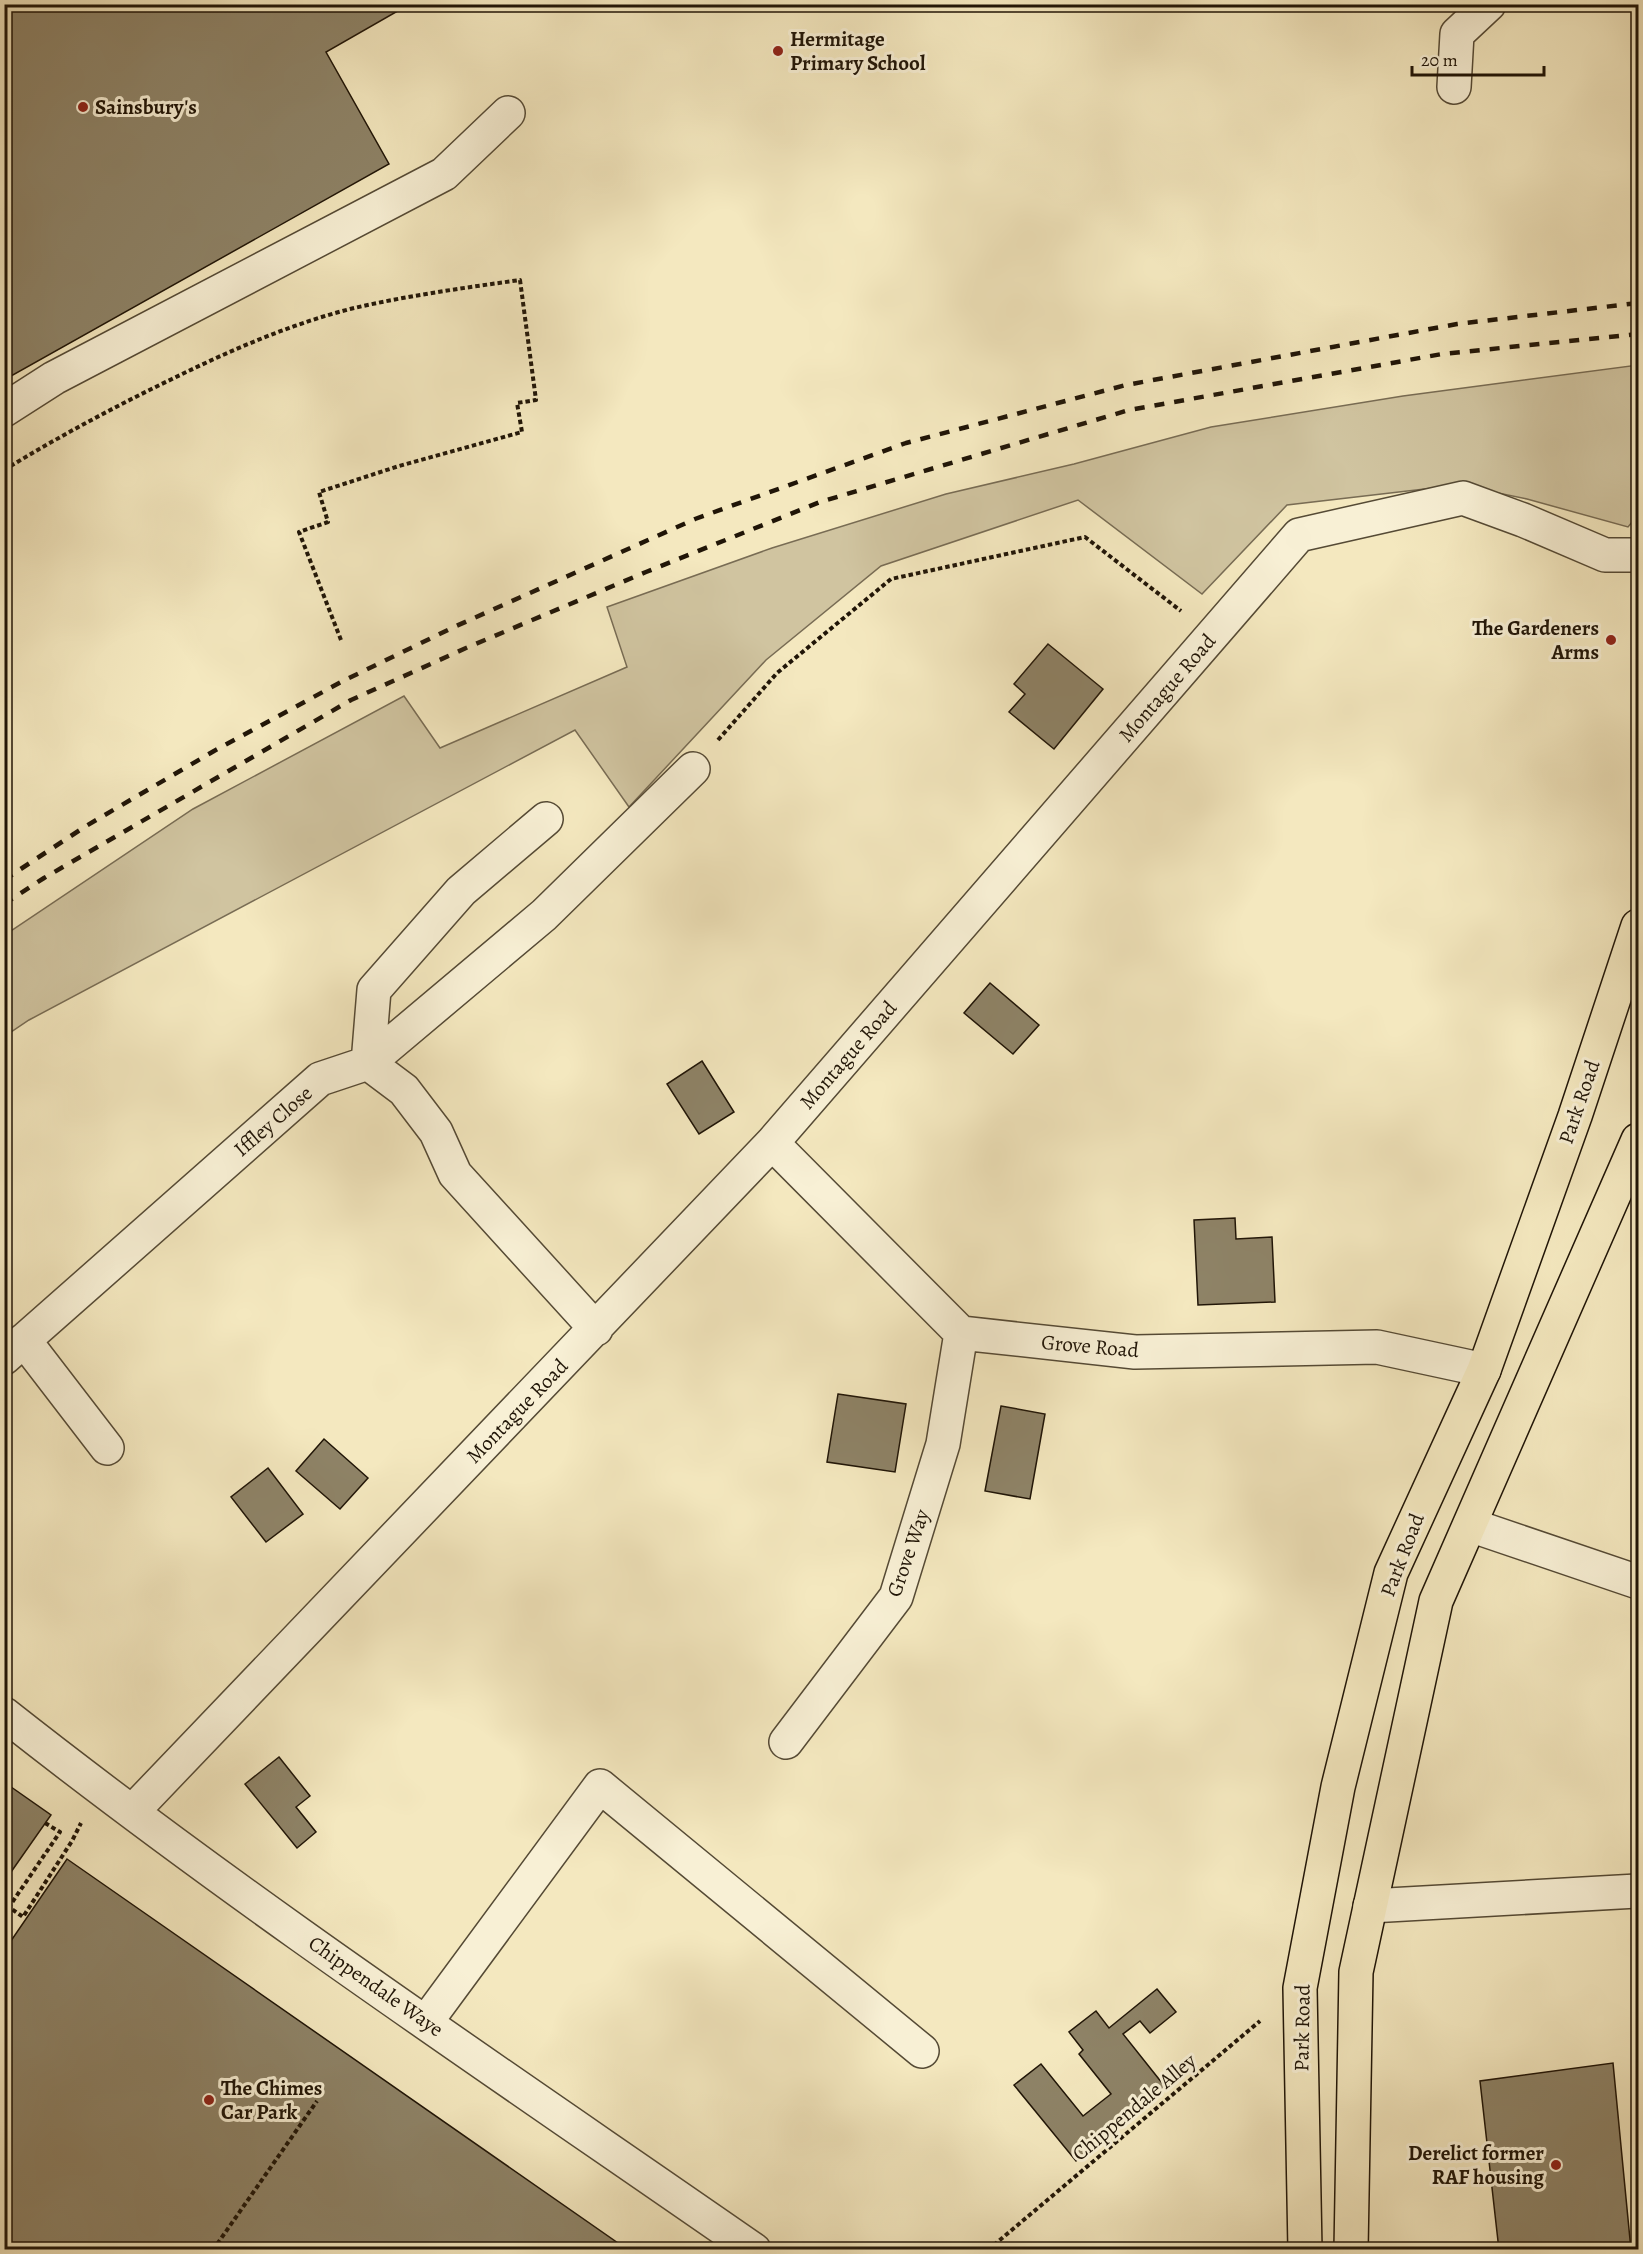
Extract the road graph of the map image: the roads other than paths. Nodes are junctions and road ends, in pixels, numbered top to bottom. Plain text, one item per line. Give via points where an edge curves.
1 (1489, 4) edge
2 (1454, 87) dead end
3 (508, 113) dead end
4 (4, 410) edge
5 (1638, 555) edge
6 (693, 769) road end
7 (546, 819) dead end
8 (1638, 926) edge
9 (368, 1064) junction
10 (1638, 1140) edge
11 (772, 1143) junction
12 (596, 1329) junction
13 (961, 1333) junction
14 (14, 1349) edge
15 (1484, 1370) junction
16 (106, 1448) dead end
17 (1470, 1525) junction
18 (1638, 1582) edge
19 (4, 1714) edge
20 (786, 1742) dead end
21 (132, 1812) junction
22 (1637, 1891) edge
23 (1370, 1906) junction
24 (426, 2022) junction
25 (922, 2051) dead end
26 (754, 2250) edge
27 (1305, 2250) edge
28 (1352, 2250) edge

1 - 2 street via 1457,34
3 - 4 street via 444,174 54,378
5 - 11 street, Montague Road via 1605,555 1463,498 1299,535
6 - 9 street via 544,915
7 - 9 street via 461,891 374,990
8 - 15 main road, Park Road
9 - 12 street via 404,1090 436,1132 454,1174
9 - 14 street, Iffley Close via 320,1079
10 - 17 main road
11 - 12 street, Montague Road
11 - 13 street
12 - 21 street, Montague Road
13 - 15 street, Grove Road via 1135,1352 1377,1347
13 - 20 street, Grove Way via 943,1444 896,1597
14 - 16 street
15 - 27 main road, Park Road via 1390,1573 1338,1787 1300,1988
17 - 18 street
17 - 23 main road via 1436,1601
19 - 21 street, Chippendale Waye
21 - 24 street, Chippendale Waye
22 - 23 street
23 - 28 main road via 1356,1972
24 - 25 street via 600,1786
24 - 26 street, Chippendale Waye

